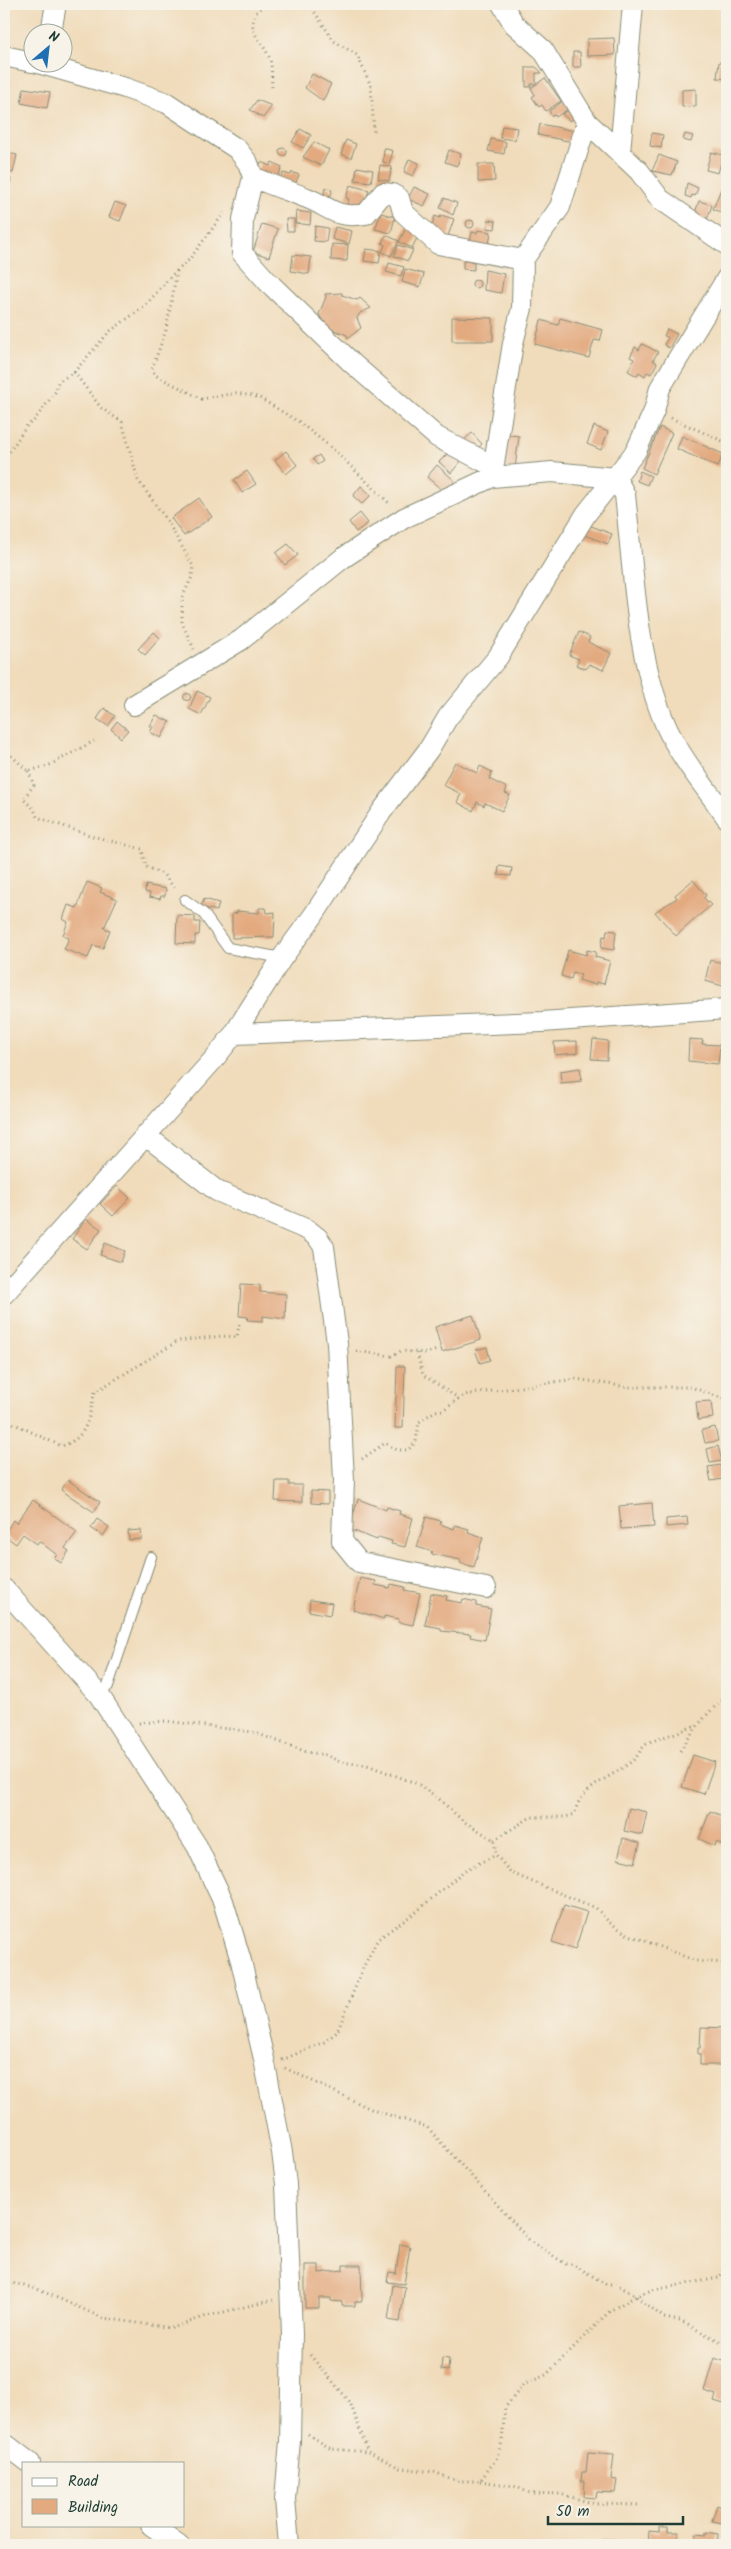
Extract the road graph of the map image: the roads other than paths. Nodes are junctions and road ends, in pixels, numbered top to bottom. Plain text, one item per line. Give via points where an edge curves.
1 (56, 4) edge
2 (502, 4) edge
3 (632, 4) edge
4 (53, 22) edge
5 (4, 56) edge
6 (22, 60) edge
7 (68, 72) edge
8 (587, 122) junction
9 (620, 152) junction
10 (252, 177) junction
11 (727, 245) edge
12 (523, 260) junction
13 (727, 278) edge
14 (493, 471) junction
15 (616, 478) junction
16 (134, 705) dead end
17 (727, 818) edge
18 (184, 900) road end
19 (282, 958) junction
20 (727, 1009) edge
21 (234, 1034) junction
22 (145, 1135) junction
23 (4, 1294) edge
24 (151, 1557) dead end
25 (486, 1588) dead end
26 (4, 1589) edge
27 (98, 1695) junction
28 (4, 2443) edge
29 (29, 2462) edge
30 (152, 2526) edge
31 (179, 2545) edge
32 (289, 2545) edge

1 - 4 street
2 - 8 street via 514,24 543,50
3 - 9 street
5 - 6 street
7 - 10 street via 167,103 237,149 248,163
8 - 9 street
8 - 12 street via 560,207
9 - 11 street via 660,199
10 - 12 street via 309,199 328,210 351,216 366,214 383,193 392,194 399,198 403,212 438,244
10 - 14 street via 243,219 242,253 353,364 438,437
12 - 14 street via 522,308 513,343
13 - 15 street via 660,388 636,452
14 - 15 street
14 - 16 street via 404,518 343,558 241,640
15 - 17 street via 624,495 630,557 653,691 667,728
15 - 19 street via 586,514 498,657 448,717 429,749 382,811
18 - 19 lane via 203,914 228,948
19 - 21 street
20 - 21 street via 542,1022
21 - 22 street
22 - 23 street
22 - 25 street via 217,1191 308,1230 318,1238 327,1258 337,1343 344,1480 342,1541 359,1562
24 - 27 lane via 108,1686
26 - 27 street
27 - 32 street via 197,1846 226,1910 241,1961 286,2184 292,2334 290,2441 285,2499
28 - 29 street
30 - 31 street

